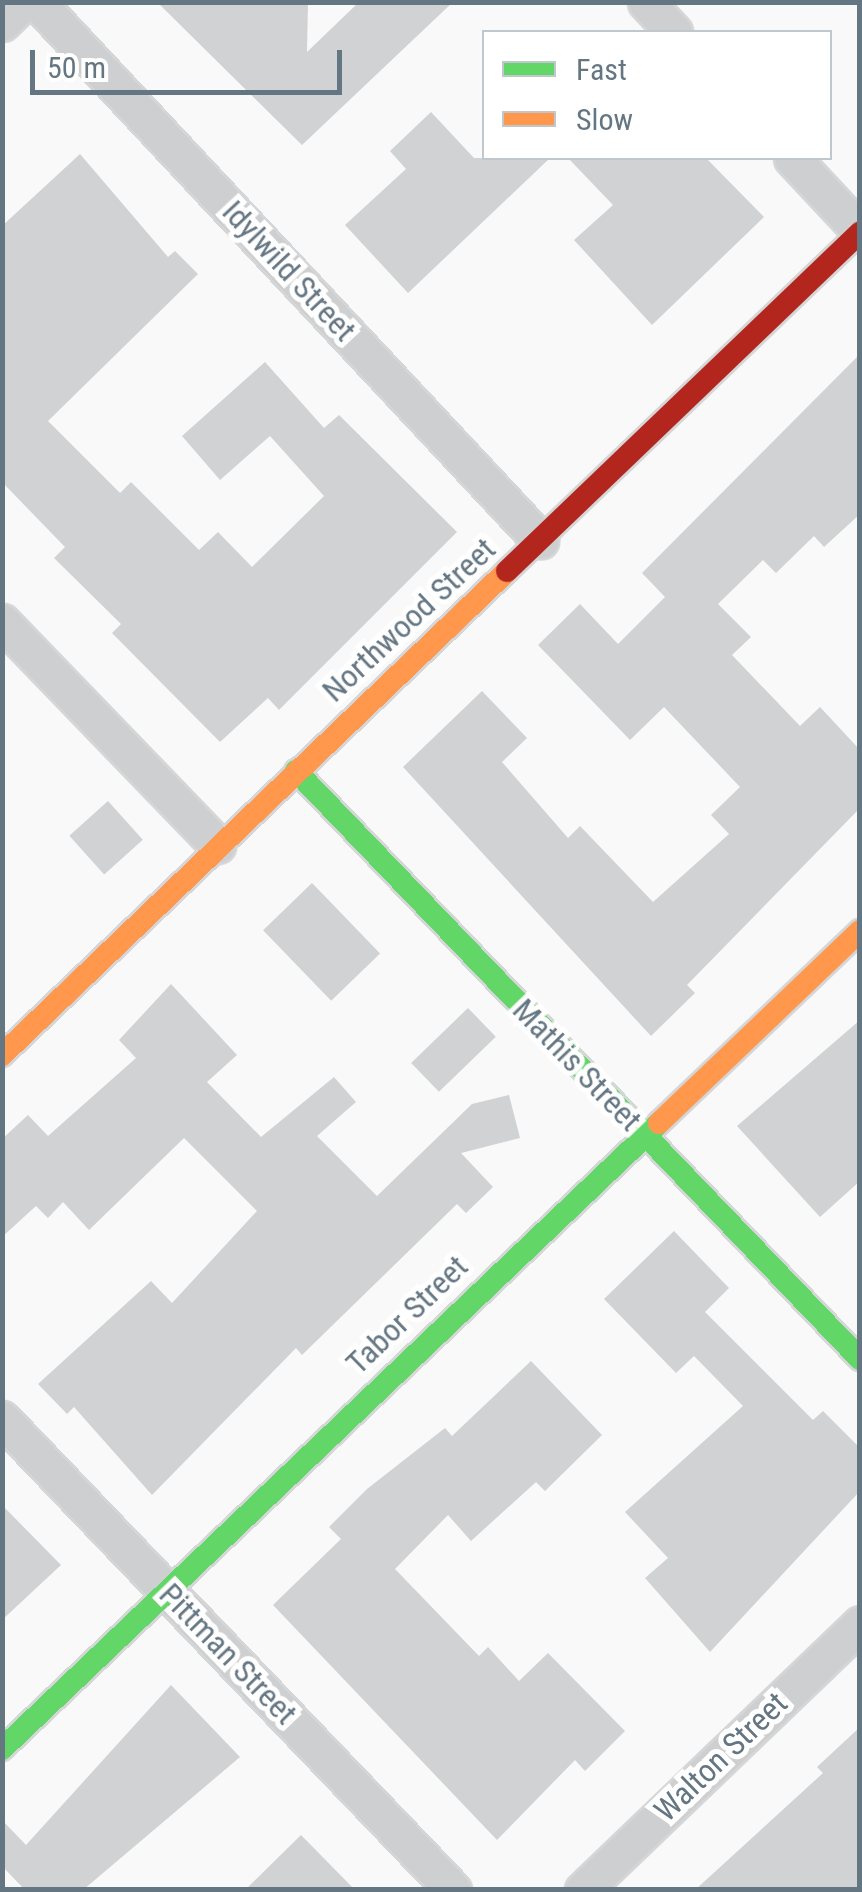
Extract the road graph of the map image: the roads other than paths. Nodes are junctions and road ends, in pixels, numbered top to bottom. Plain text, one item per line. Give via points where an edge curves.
1 (24, 2) edge
2 (37, 2) edge
3 (646, 2) edge
4 (2, 23) edge
5 (672, 30) edge
6 (794, 160) edge
7 (860, 231) edge
8 (540, 540) junction
9 (2, 622) edge
10 (296, 771) junction
11 (217, 845) junction
12 (860, 931) edge
13 (2, 1054) edge
14 (642, 1133) junction
15 (860, 1359) edge
16 (2, 1419) edge
17 (168, 1592) junction
18 (860, 1624) edge
19 (2, 1748) edge
20 (453, 1890) edge
21 (583, 1890) edge

1 - 4 street
2 - 8 street, Idylwild Street
3 - 5 street
6 - 7 street
7 - 8 street, Northwood Street
8 - 10 street, Northwood Street
9 - 11 street
10 - 11 street, Northwood Street
10 - 14 street, Mathis Street
11 - 13 street, Northwood Street
12 - 14 street, Tabor Street
14 - 15 street, Mathis Street
14 - 17 street, Tabor Street
16 - 17 street, Pittman Street
17 - 19 street, Tabor Street
17 - 20 street, Pittman Street
18 - 21 street, Walton Street

